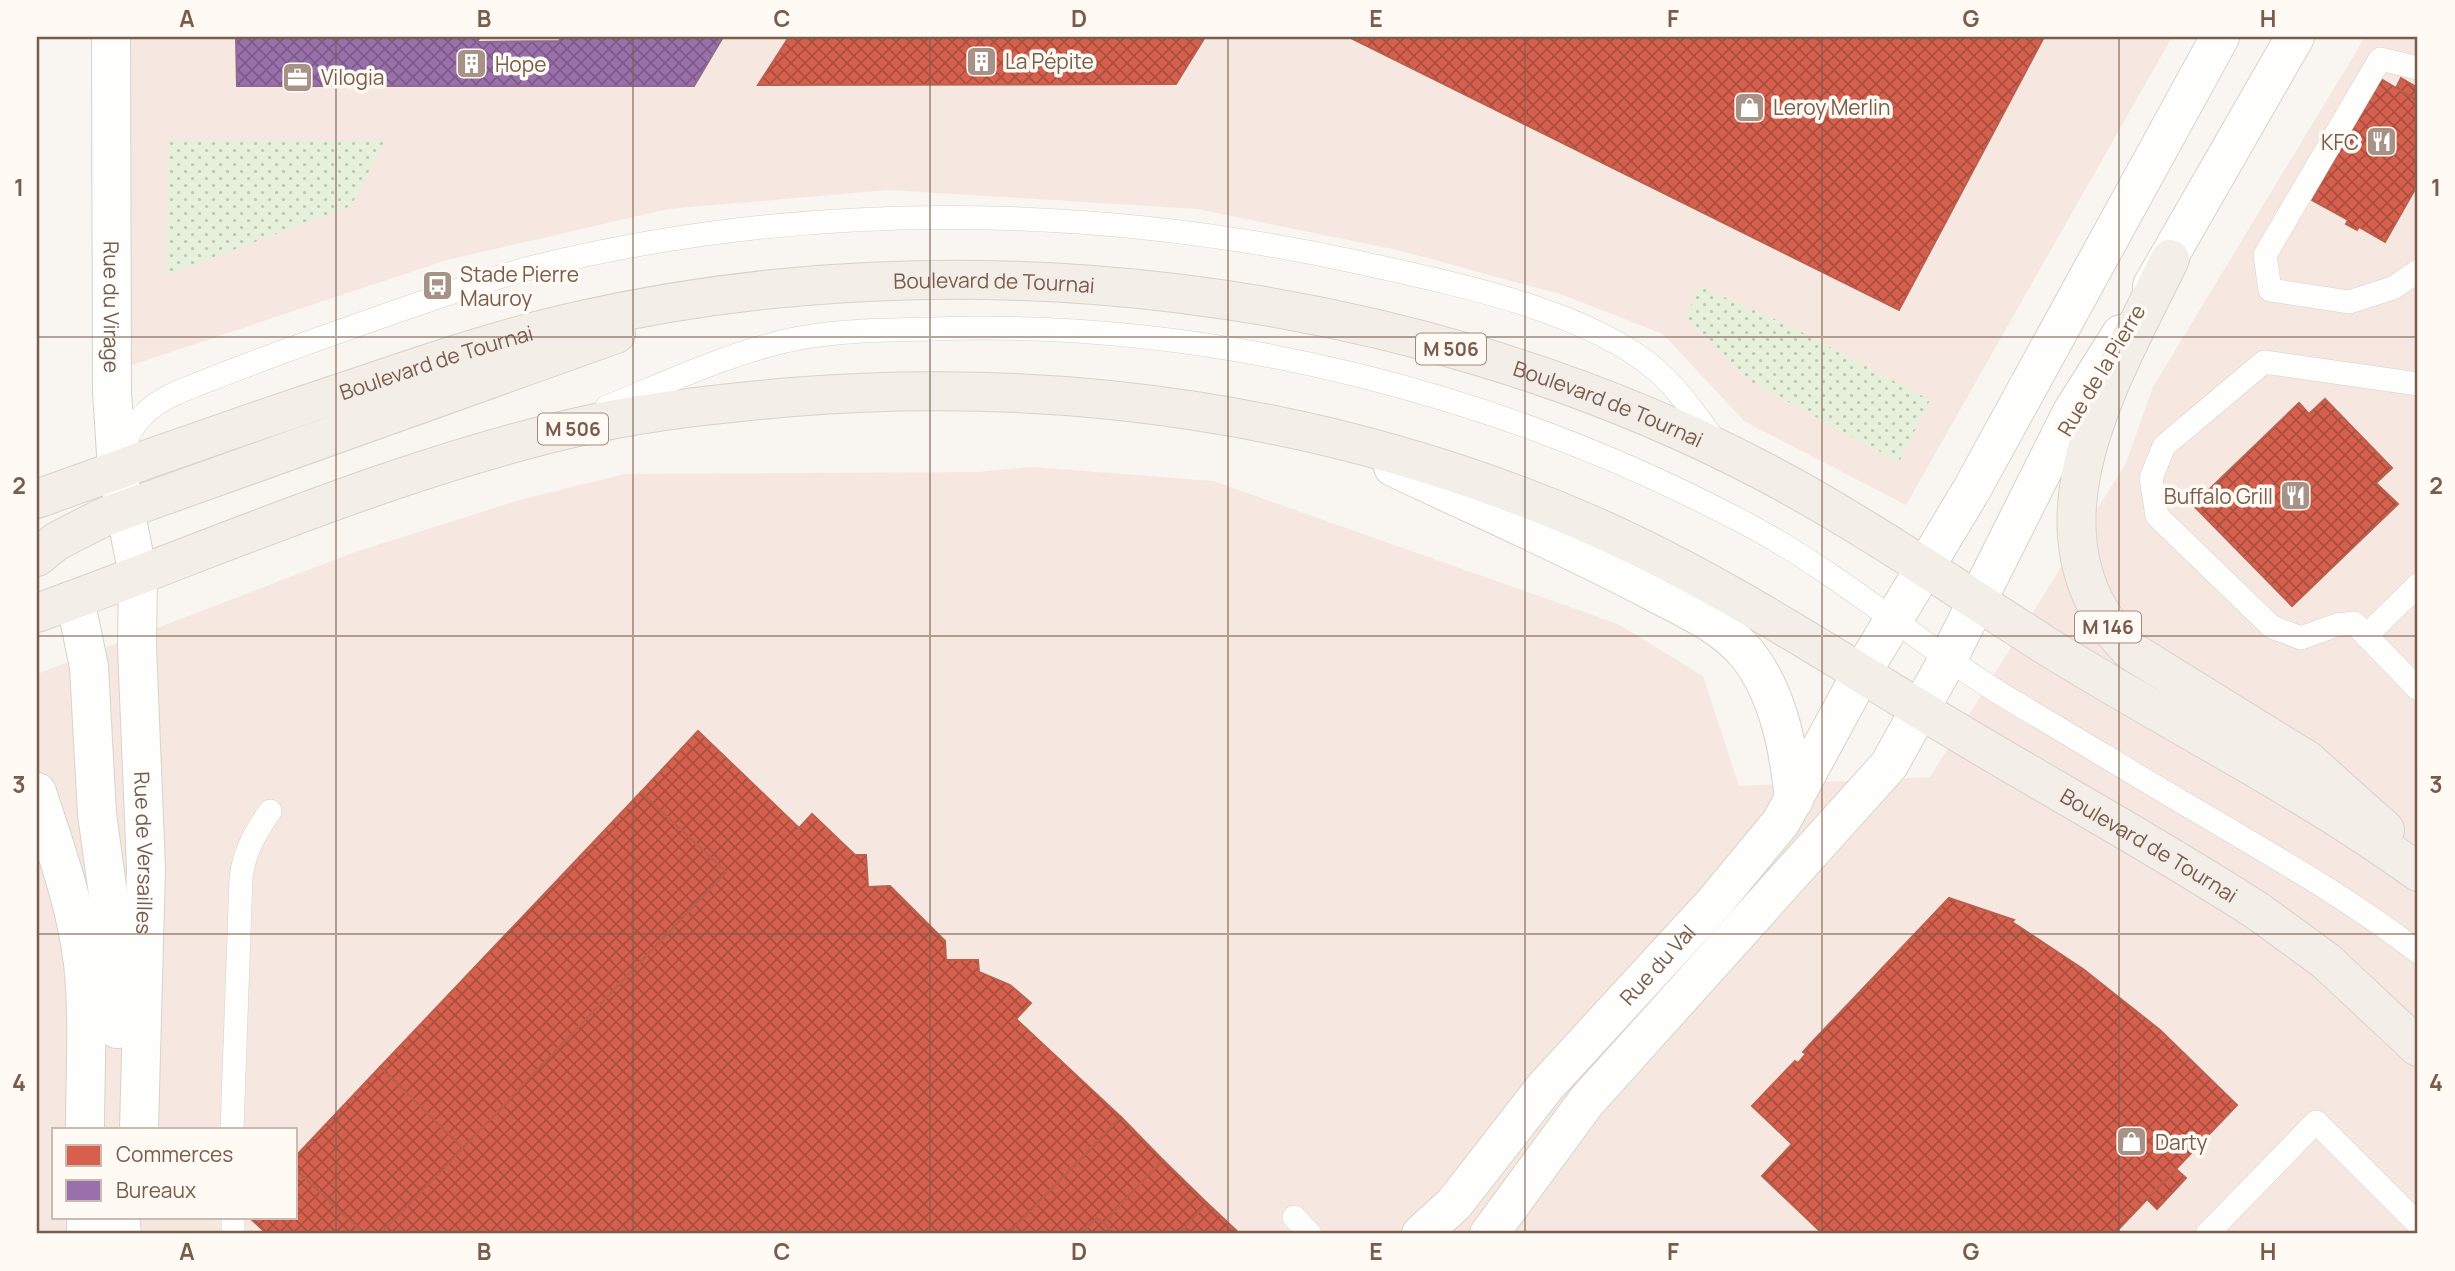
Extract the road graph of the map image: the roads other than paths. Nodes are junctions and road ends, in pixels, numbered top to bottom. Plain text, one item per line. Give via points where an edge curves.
1 (111, 37) edge
2 (2220, 37) edge
3 (2295, 37) edge
4 (2418, 68) edge
5 (2170, 259) junction
6 (2418, 271) edge
7 (741, 294) junction
8 (2418, 384) edge
9 (1324, 436) junction
10 (529, 439) junction
11 (1724, 452) junction
12 (117, 470) junction
13 (37, 499) edge
14 (125, 509) junction
15 (37, 557) edge
16 (1927, 566) junction
17 (37, 568) edge
18 (138, 575) junction
19 (2418, 585) edge
20 (1976, 599) junction
21 (53, 607) edge
22 (1894, 620) junction
23 (2366, 636) junction
24 (1948, 659) junction
25 (1861, 674) junction
26 (2418, 689) edge
27 (1920, 710) junction
28 (38, 800) edge
29 (1794, 800) junction
30 (270, 811) dead end
31 (2418, 864) edge
32 (2418, 872) edge
33 (2418, 952) edge
34 (2418, 1046) edge
35 (85, 1128) edge
36 (119, 1128) edge
37 (139, 1128) edge
38 (232, 1128) edge
39 (1294, 1217) dead end
40 (2418, 1224) edge
41 (1310, 1234) edge
42 (1421, 1234) edge
43 (1489, 1234) edge
44 (2207, 1234) edge

1 - 12 street, Rue du Virage via 112,392
2 - 16 street
3 - 5 street, Rue de la Pierre / M 146
4 - 6 lane via 2380,59 2265,255 2270,290 2349,302 2393,288
5 - 20 street, Rue de la Pierre / M 146 via 2072,412
5 - 31 main road, M 146 via 2107,390 2084,451 2078,528 2092,599 2109,629 2131,651 2307,760 2367,811
7 - 11 main road, Boulevard de Tournai / M 506 via 984,280 1140,289 1255,303 1507,366 1621,407
7 - 12 main road, Boulevard de Tournai / M 506 via 582,320 493,342 220,431
7 - 14 main road, M 506 via 595,341
8 - 23 lane via 2264,362 2164,446 2151,478 2158,516 2272,627 2301,638 2354,623
9 - 10 main road, Boulevard de Tournai / M 506 via 1154,405 936,390 727,403 618,419
9 - 25 main road, Boulevard de Tournai / M 506 via 1462,475 1589,524 1717,587
9 - 29 street, M 506 via 1614,570 1714,624 1748,655 1767,690 1786,743
10 - 18 main road, Boulevard de Tournai / M 506 via 384,485
10 - 22 lane via 712,364 827,335 1026,329 1231,349 1429,396 1602,456 1759,531
11 - 12 lane via 1658,371 1626,347 1565,318 1391,270 1255,242 1082,221 954,216 822,222 694,237 578,257 491,280 167,397 133,424
11 - 16 main road, Boulevard de Tournai / M 506
12 - 13 main road, Boulevard de Tournai / M 506
12 - 14 street, Rue du Virage
14 - 15 main road, M 506 via 57,541
14 - 18 street, Rue du Virage
16 - 20 main road, Boulevard de Tournai / M 146
16 - 22 street
17 - 21 main road via 54,581
18 - 21 main road, Boulevard de Tournai / M 506
18 - 37 street, Rue de Versailles via 146,858
19 - 23 lane
20 - 24 street, Rue de la Pierre / M 146
20 - 32 main road, Boulevard de Tournai / M 146
21 - 36 street, Rue de Versailles via 79,618 89,667 97,814 113,921
22 - 24 lane
22 - 25 street
23 - 26 lane
24 - 27 street, Rue de la Pierre / M 146
24 - 33 lane via 2347,900
25 - 27 main road, Boulevard de Tournai / M 506
25 - 29 street, Rue du Val
27 - 34 main road, Boulevard de Tournai via 2259,912 2326,961
27 - 43 street, Rue du Val via 1875,783 1586,1102
28 - 35 street via 70,897 83,965
29 - 42 street, Rue du Val via 1760,850 1545,1087 1454,1204
30 - 38 lane via 243,861
39 - 41 lane
40 - 44 lane via 2316,1122

